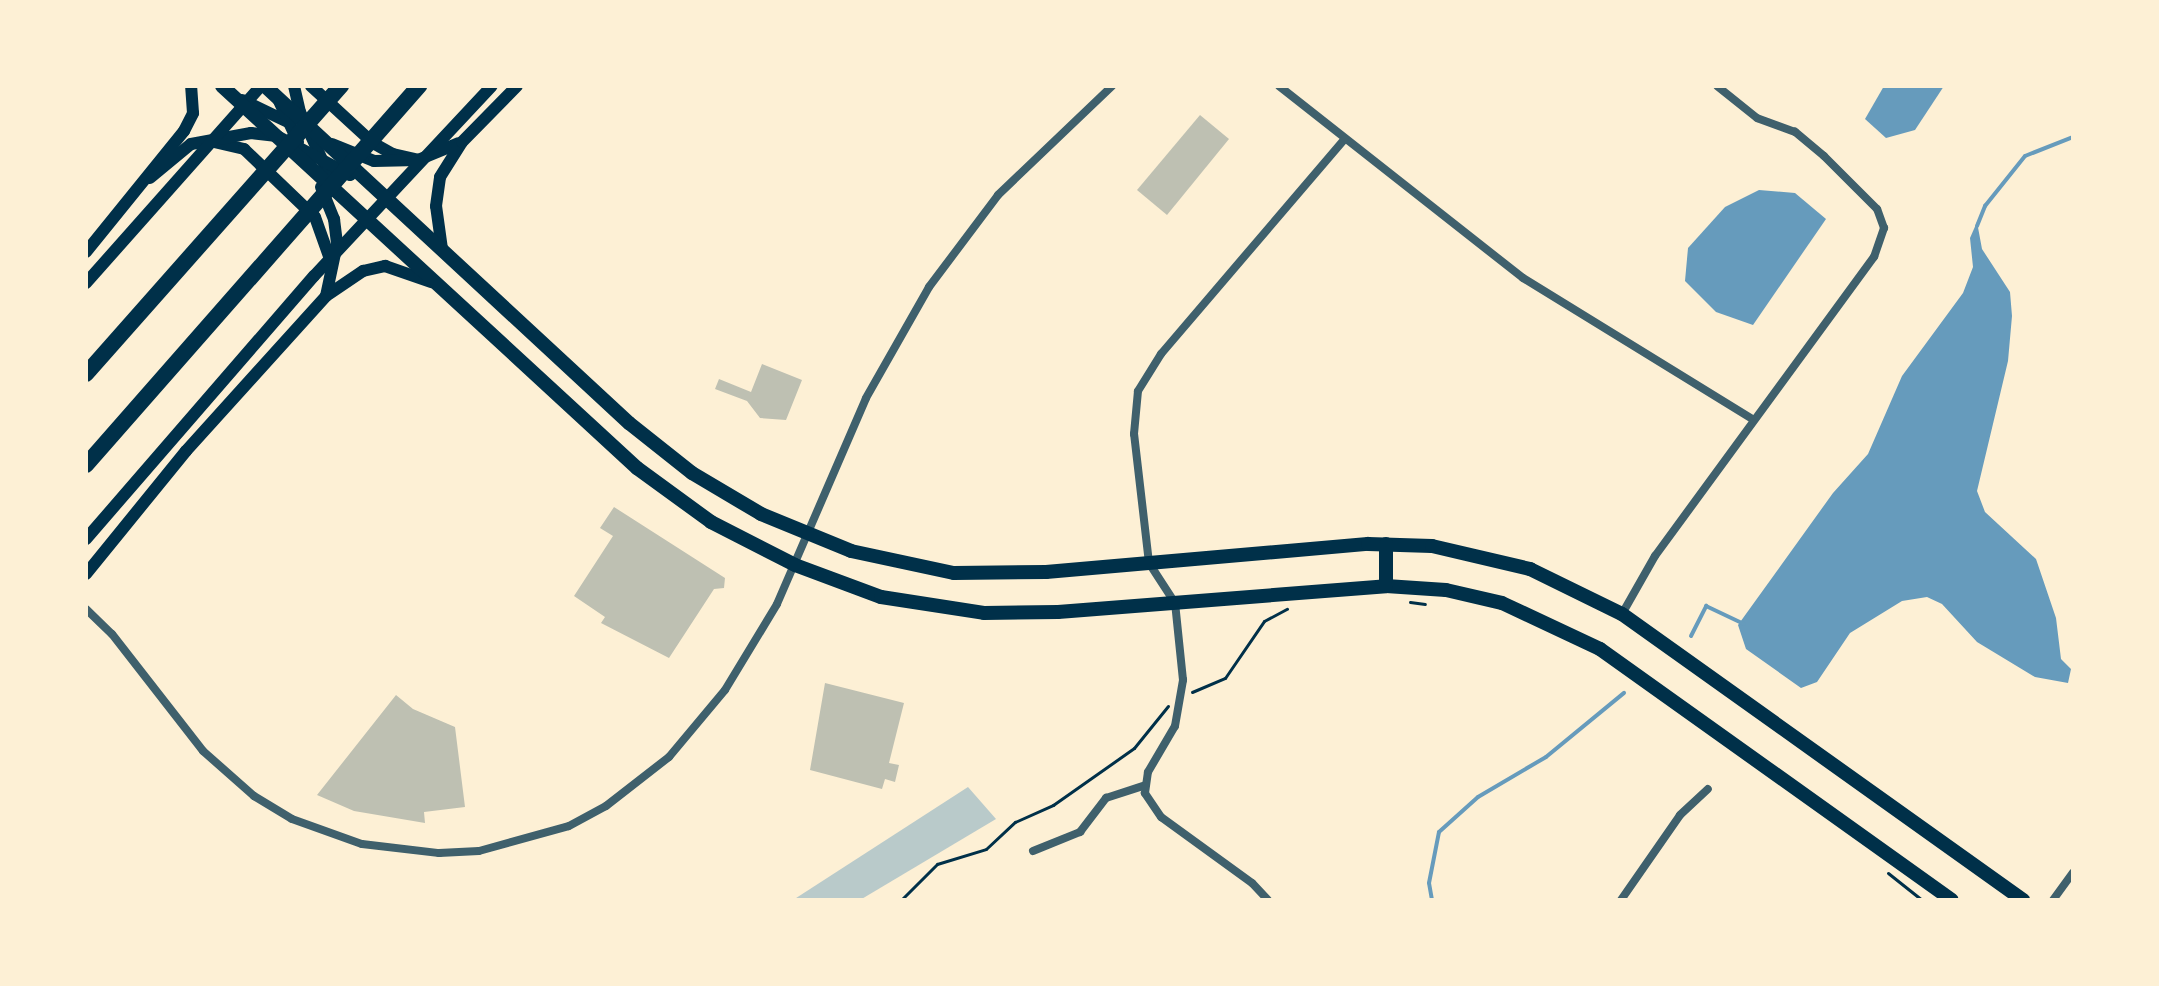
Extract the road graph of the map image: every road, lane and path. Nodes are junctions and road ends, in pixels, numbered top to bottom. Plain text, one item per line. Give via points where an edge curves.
1 (191, 86) edge
2 (222, 86) edge
3 (263, 86) edge
4 (294, 86) edge
5 (311, 86) edge
6 (341, 86) edge
7 (419, 86) edge
8 (492, 86) edge
9 (517, 86) edge
10 (1112, 86) edge
11 (1279, 86) edge
12 (1717, 86) edge
13 (235, 97) junction
14 (301, 125) junction
15 (277, 136) junction
16 (1344, 140) junction
17 (324, 141) junction
18 (462, 142) junction
19 (197, 143) junction
20 (301, 148) junction
21 (418, 160) junction
22 (317, 164) junction
23 (150, 178) junction
24 (393, 204) junction
25 (442, 249) junction
26 (86, 252) edge
27 (332, 269) junction
28 (86, 283) edge
29 (437, 286) junction
30 (326, 296) junction
31 (86, 374) edge
32 (1752, 419) junction
33 (86, 465) edge
34 (807, 535) junction
35 (86, 539) edge
36 (1386, 544) junction
37 (1149, 563) junction
38 (795, 565) junction
39 (86, 574) edge
40 (1386, 586) junction
41 (1402, 599) dead end
42 (1175, 603) junction
43 (1431, 603) dead end
44 (1300, 608) dead end
45 (86, 609) edge
46 (1622, 614) junction
47 (1193, 691) dead end
48 (1170, 704) dead end
49 (1144, 786) junction
50 (1708, 789) dead end
51 (1033, 851) dead end
52 (1882, 867) dead end
53 (2073, 872) edge
54 (1621, 899) edge
55 (901, 900) edge
56 (1268, 900) edge
57 (1922, 900) edge
58 (1952, 900) edge
59 (2023, 900) edge
60 (2053, 900) edge

1 - 23 main road via 190,120
2 - 13 main road
3 - 14 main road
3 - 28 main road
4 - 14 main road
5 - 21 main road via 373,143
6 - 31 highway
7 - 33 highway
8 - 35 main road via 303,287
9 - 18 main road
10 - 34 street via 998,195 929,287 871,387
11 - 16 street
12 - 32 street via 1757,118 1795,132 1824,156 1877,209 1884,228 1874,257
13 - 14 main road
13 - 15 main road
14 - 17 main road
14 - 20 main road
14 - 22 main road
15 - 19 main road via 240,134
15 - 20 main road
15 - 22 main road
16 - 32 street via 1523,278
16 - 37 street via 1161,354 1138,391 1134,434
17 - 21 main road via 374,161
17 - 24 main road
18 - 21 main road
18 - 25 main road via 437,187
19 - 23 main road
19 - 27 main road via 244,149 315,217
20 - 22 main road
22 - 24 main road
22 - 27 main road via 334,219
22 - 29 main road via 339,195
23 - 26 main road
24 - 25 main road
25 - 34 main road via 682,466 748,508
27 - 30 main road
29 - 30 main road via 385,266 363,271
29 - 38 main road via 681,502
30 - 39 main road via 186,451
32 - 46 street via 1655,556
34 - 37 main road via 883,561 954,573
34 - 38 street
36 - 37 main road
36 - 40 main road
36 - 46 main road via 1456,550 1520,566 1568,584
37 - 42 street
38 - 42 main road via 881,597 971,612 1042,613
38 - 45 street via 758,641 669,757 617,798 569,826 479,851 399,851 362,844 292,819 254,796 203,751 112,634
40 - 42 main road
40 - 58 main road via 1473,596 1519,609 1578,636
41 - 43 path
42 - 49 street via 1181,705
44 - 47 path via 1269,616 1225,678
46 - 59 main road
48 - 55 path via 1134,748 1053,805 1015,822 986,849 941,861
49 - 51 street via 1106,798 1080,832
49 - 56 street via 1161,817
50 - 54 street via 1680,815
52 - 57 path
53 - 60 street

